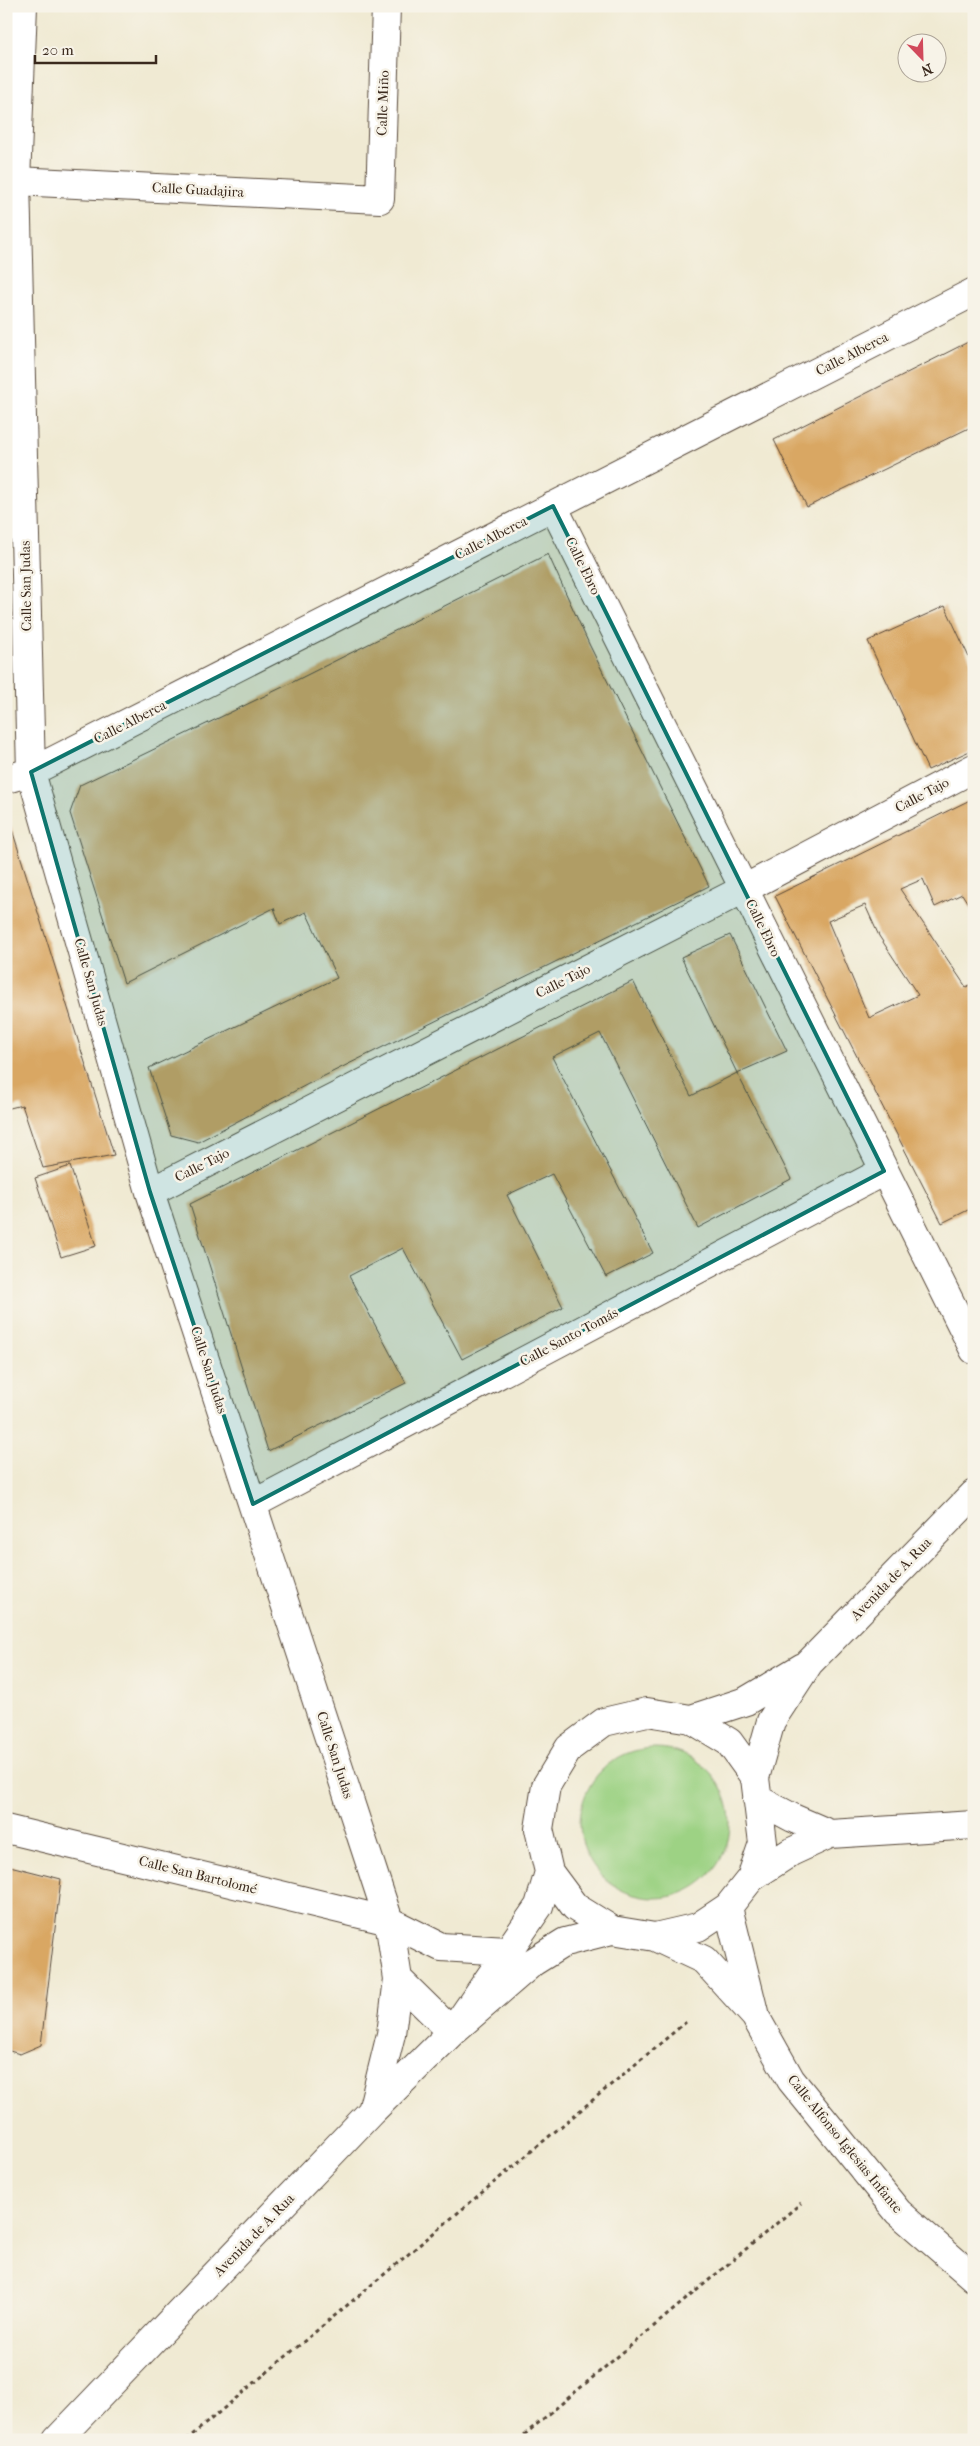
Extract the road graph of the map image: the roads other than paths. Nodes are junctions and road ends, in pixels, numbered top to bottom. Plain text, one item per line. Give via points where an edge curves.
1 (23, 6) edge
2 (386, 6) edge
3 (16, 181) junction
4 (380, 200) joint
5 (974, 292) edge
6 (553, 506) junction
7 (974, 768) edge
8 (19, 776) edge
9 (744, 889) junction
10 (884, 1171) junction
11 (150, 1192) junction
12 (974, 1350) edge
13 (974, 1494) edge
14 (253, 1504) junction
15 (809, 1663) junction
16 (691, 1719) junction
17 (756, 1789) junction
18 (974, 1825) edge
19 (6, 1829) edge
20 (830, 1834) junction
21 (549, 1872) junction
22 (751, 1878) junction
23 (728, 1907) junction
24 (390, 1921) junction
25 (612, 1930) junction
26 (655, 1937) junction
27 (508, 1951) junction
28 (398, 1978) junction
29 (755, 2016) junction
30 (452, 2032) junction
31 (372, 2111) junction
32 (974, 2278) edge
33 (57, 2440) edge

1 - 3 street, Calle San Judas
2 - 4 street, Calle Miño
3 - 4 street, Calle Guadajira
3 - 8 street, Calle San Judas
5 - 6 street, Calle Alberca
6 - 8 street, Calle Alberca
6 - 9 street, Calle Ebro
7 - 9 street, Calle Tajo
8 - 11 street, Calle San Judas
9 - 10 street, Calle Ebro
9 - 11 street, Calle Tajo
10 - 12 street, Calle Ebro
10 - 14 street, Calle Santo Tomás
11 - 14 street, Calle San Judas
13 - 15 street, Avenida de A. Rua
14 - 24 street, Calle San Judas
15 - 16 street, Avenida de A. Rua via 746,1701
15 - 17 street, Avenida de A. Rua via 771,1720
16 - 17 street via 729,1742
16 - 21 street via 647,1712 604,1722 569,1748 546,1786 539,1829
17 - 20 street via 793,1818
17 - 22 street via 763,1843
18 - 20 street
19 - 24 street, Calle San Bartolomé
20 - 22 street via 791,1852
21 - 25 street via 575,1907
21 - 27 street, Avenida de A. Rua via 539,1906
22 - 23 street
23 - 26 street via 698,1927
23 - 29 street, Calle Alfonso Iglesias Infante
24 - 27 street via 441,1947
24 - 28 street, Calle San Judas
25 - 26 street
25 - 30 street, Avenida de A. Rua via 565,1942 533,1962
26 - 29 street, Calle Alfonso Iglesias Infante via 704,1960
27 - 30 street, Avenida de A. Rua
28 - 30 street
28 - 31 street, Calle San Judas via 391,2034
29 - 32 street, Calle Alfonso Iglesias Infante via 791,2080 898,2212
30 - 31 street, Avenida de A. Rua
31 - 33 street, Avenida de A. Rua

